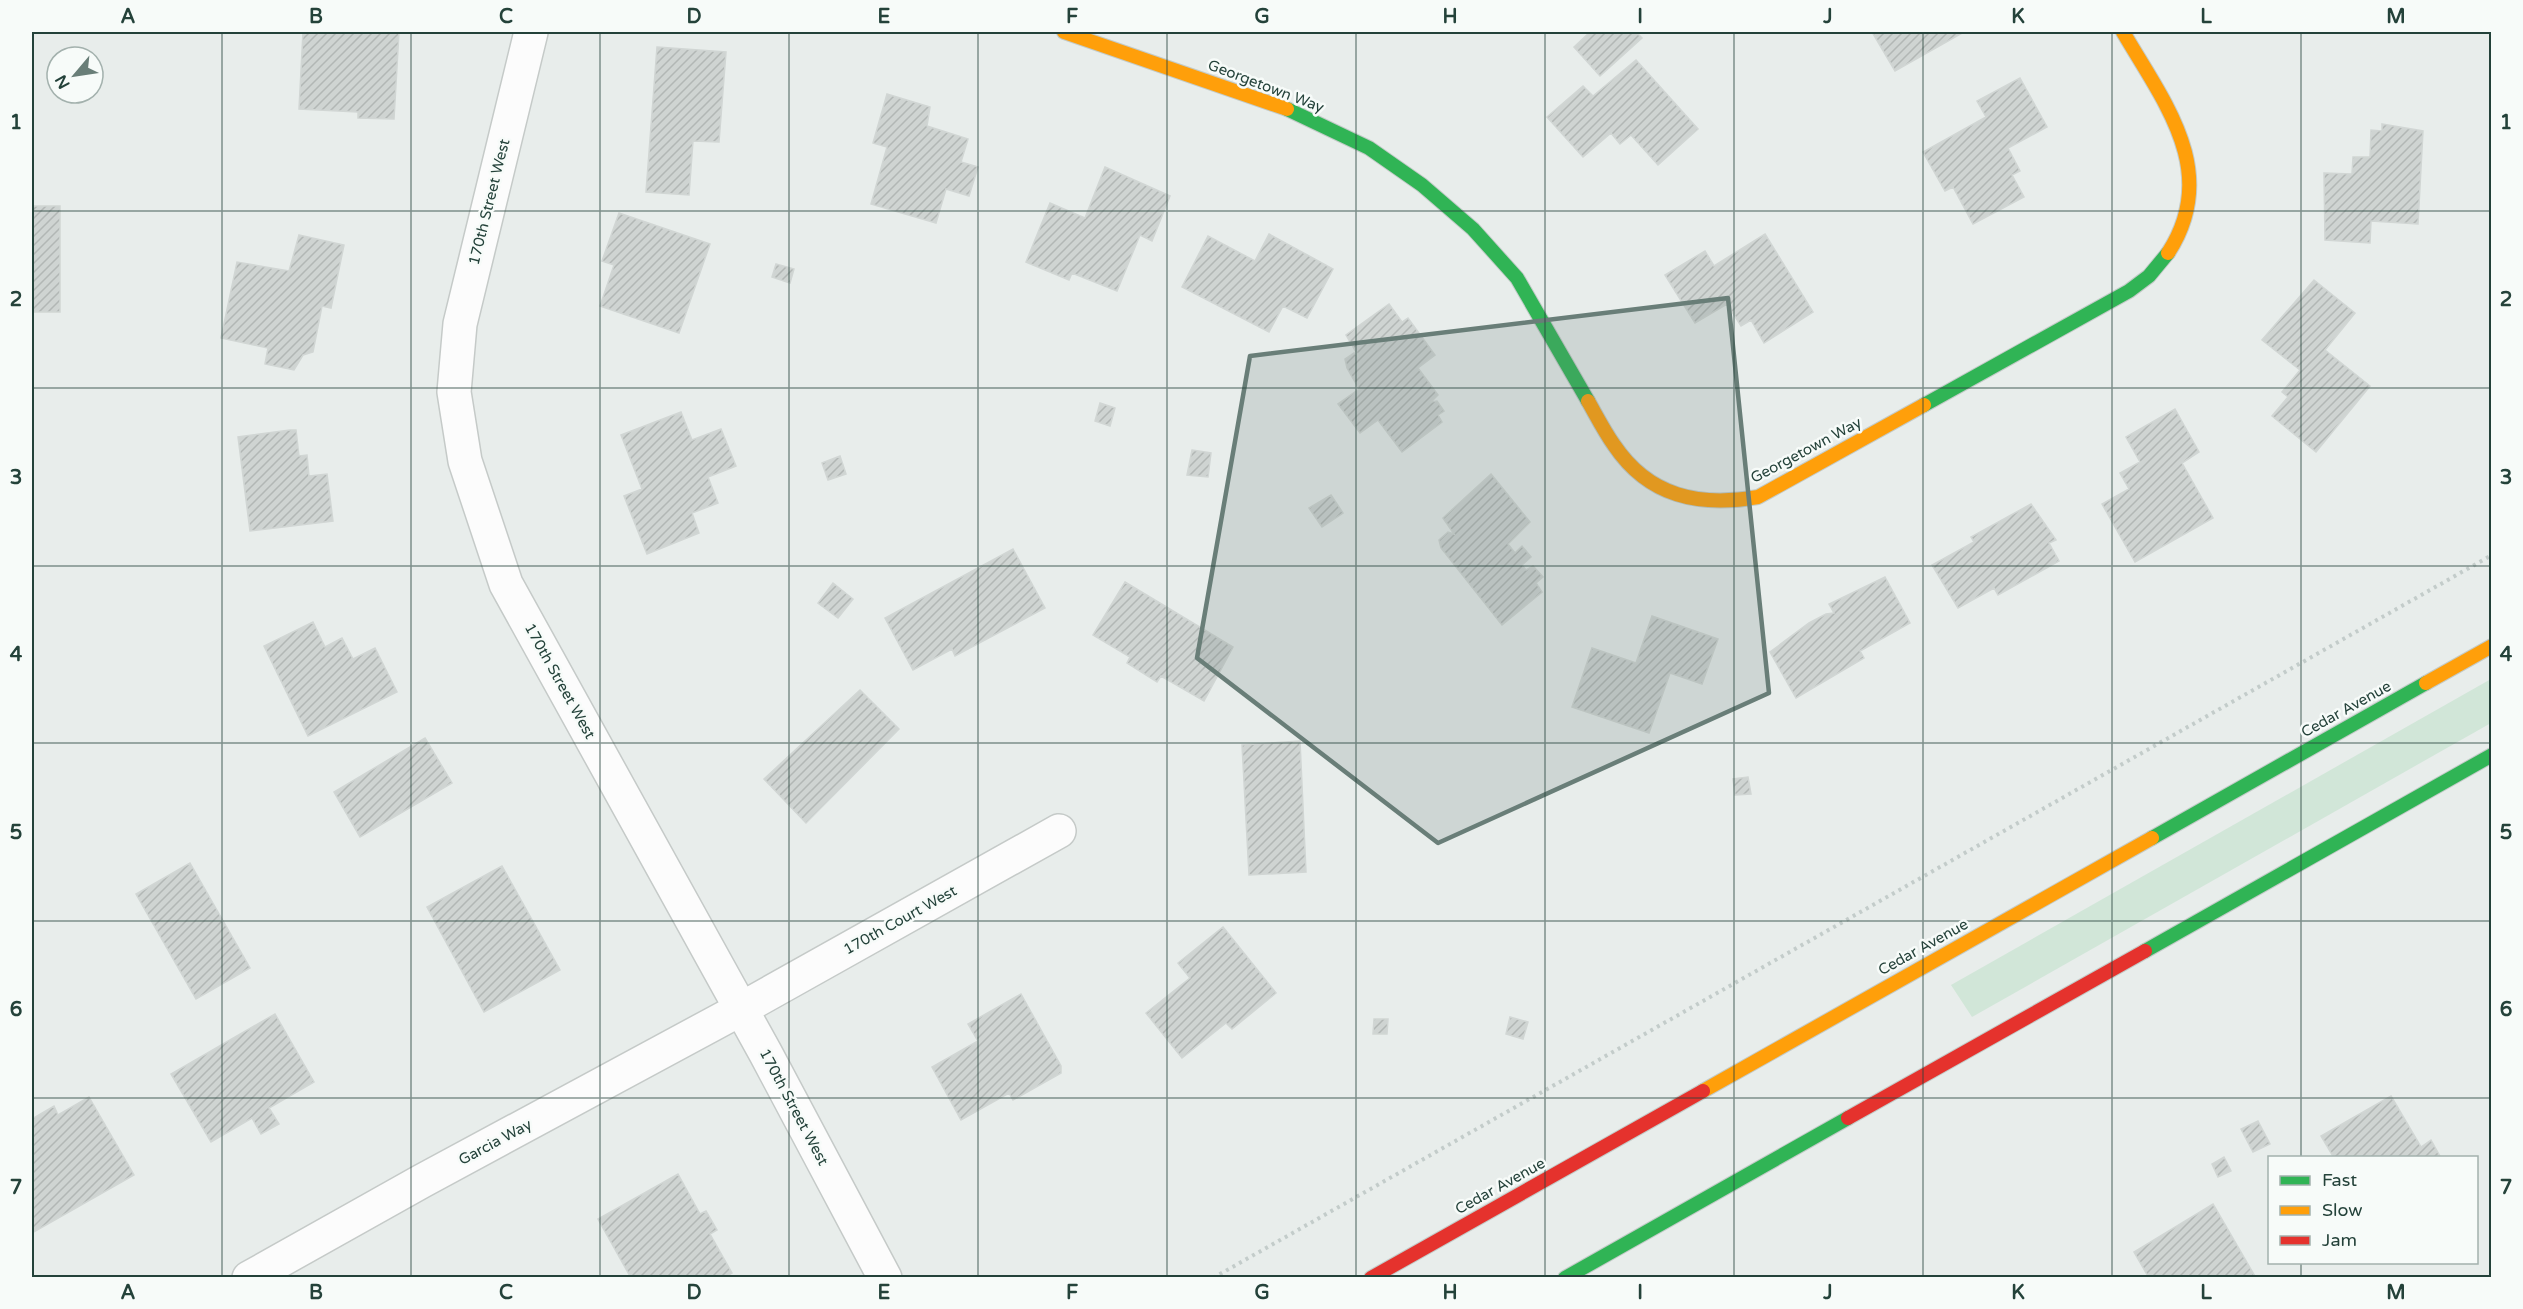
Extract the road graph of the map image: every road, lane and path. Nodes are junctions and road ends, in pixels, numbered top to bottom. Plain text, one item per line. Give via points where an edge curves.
1 (531, 32) edge
2 (1064, 32) edge
3 (2122, 32) edge
4 (2492, 555) edge
5 (2492, 646) edge
6 (2492, 754) edge
7 (1059, 831) dead end
8 (741, 1009) junction
9 (249, 1278) edge
10 (885, 1278) edge
11 (1213, 1278) edge
12 (1371, 1278) edge
13 (1566, 1278) edge

1 - 8 street, 170th Street West via 460,324 454,392 465,461 506,584
2 - 3 main road, Georgetown Way via 1295,112 1370,148 1422,185 1473,229 1517,279 1614,446 1642,477 1699,501 1730,502 1758,496 2129,291 2151,274 2176,243 2189,204 2189,161 2174,122
4 - 11 path
5 - 12 main road, Cedar Avenue
6 - 13 main road
7 - 8 street, 170th Court West
8 - 9 street, Garcia Way
8 - 10 street, 170th Street West

